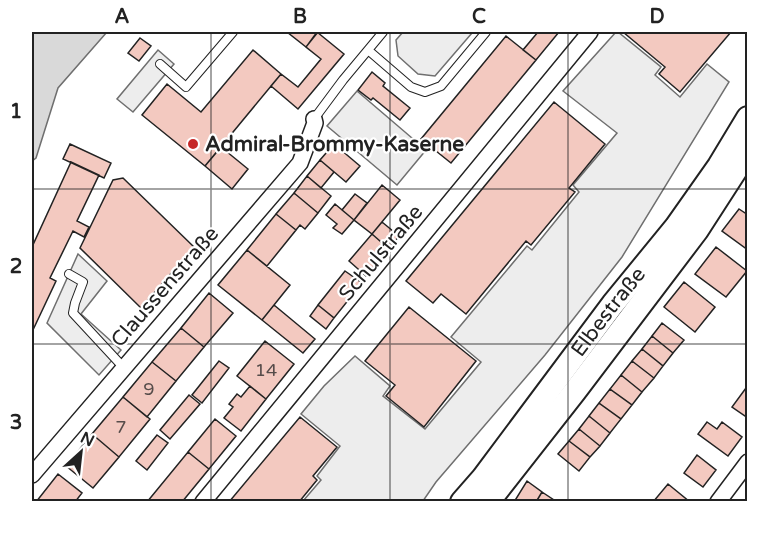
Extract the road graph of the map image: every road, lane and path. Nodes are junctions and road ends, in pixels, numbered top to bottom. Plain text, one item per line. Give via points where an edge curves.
1 (233, 32) edge
2 (383, 32) edge
3 (486, 32) edge
4 (590, 32) edge
5 (368, 50) junction
6 (160, 64) dead end
7 (747, 118) edge
8 (314, 119) joint
9 (747, 152) edge
10 (69, 274) dead end
11 (124, 368) junction
12 (747, 462) edge
13 (32, 474) edge
14 (202, 501) edge
15 (462, 501) edge
16 (488, 501) edge
17 (718, 501) edge

1 - 6 lane via 186,87
2 - 5 lane
3 - 5 lane via 441,86 425,92 411,87
4 - 14 street, Schulstraße
5 - 8 lane
7 - 15 main road, Elbestraße via 676,227
8 - 11 street, Claussenstraße via 300,163
9 - 16 main road, Elbestraße via 697,230
10 - 11 lane via 83,282 73,313
11 - 13 street, Claussenstraße
12 - 17 street

